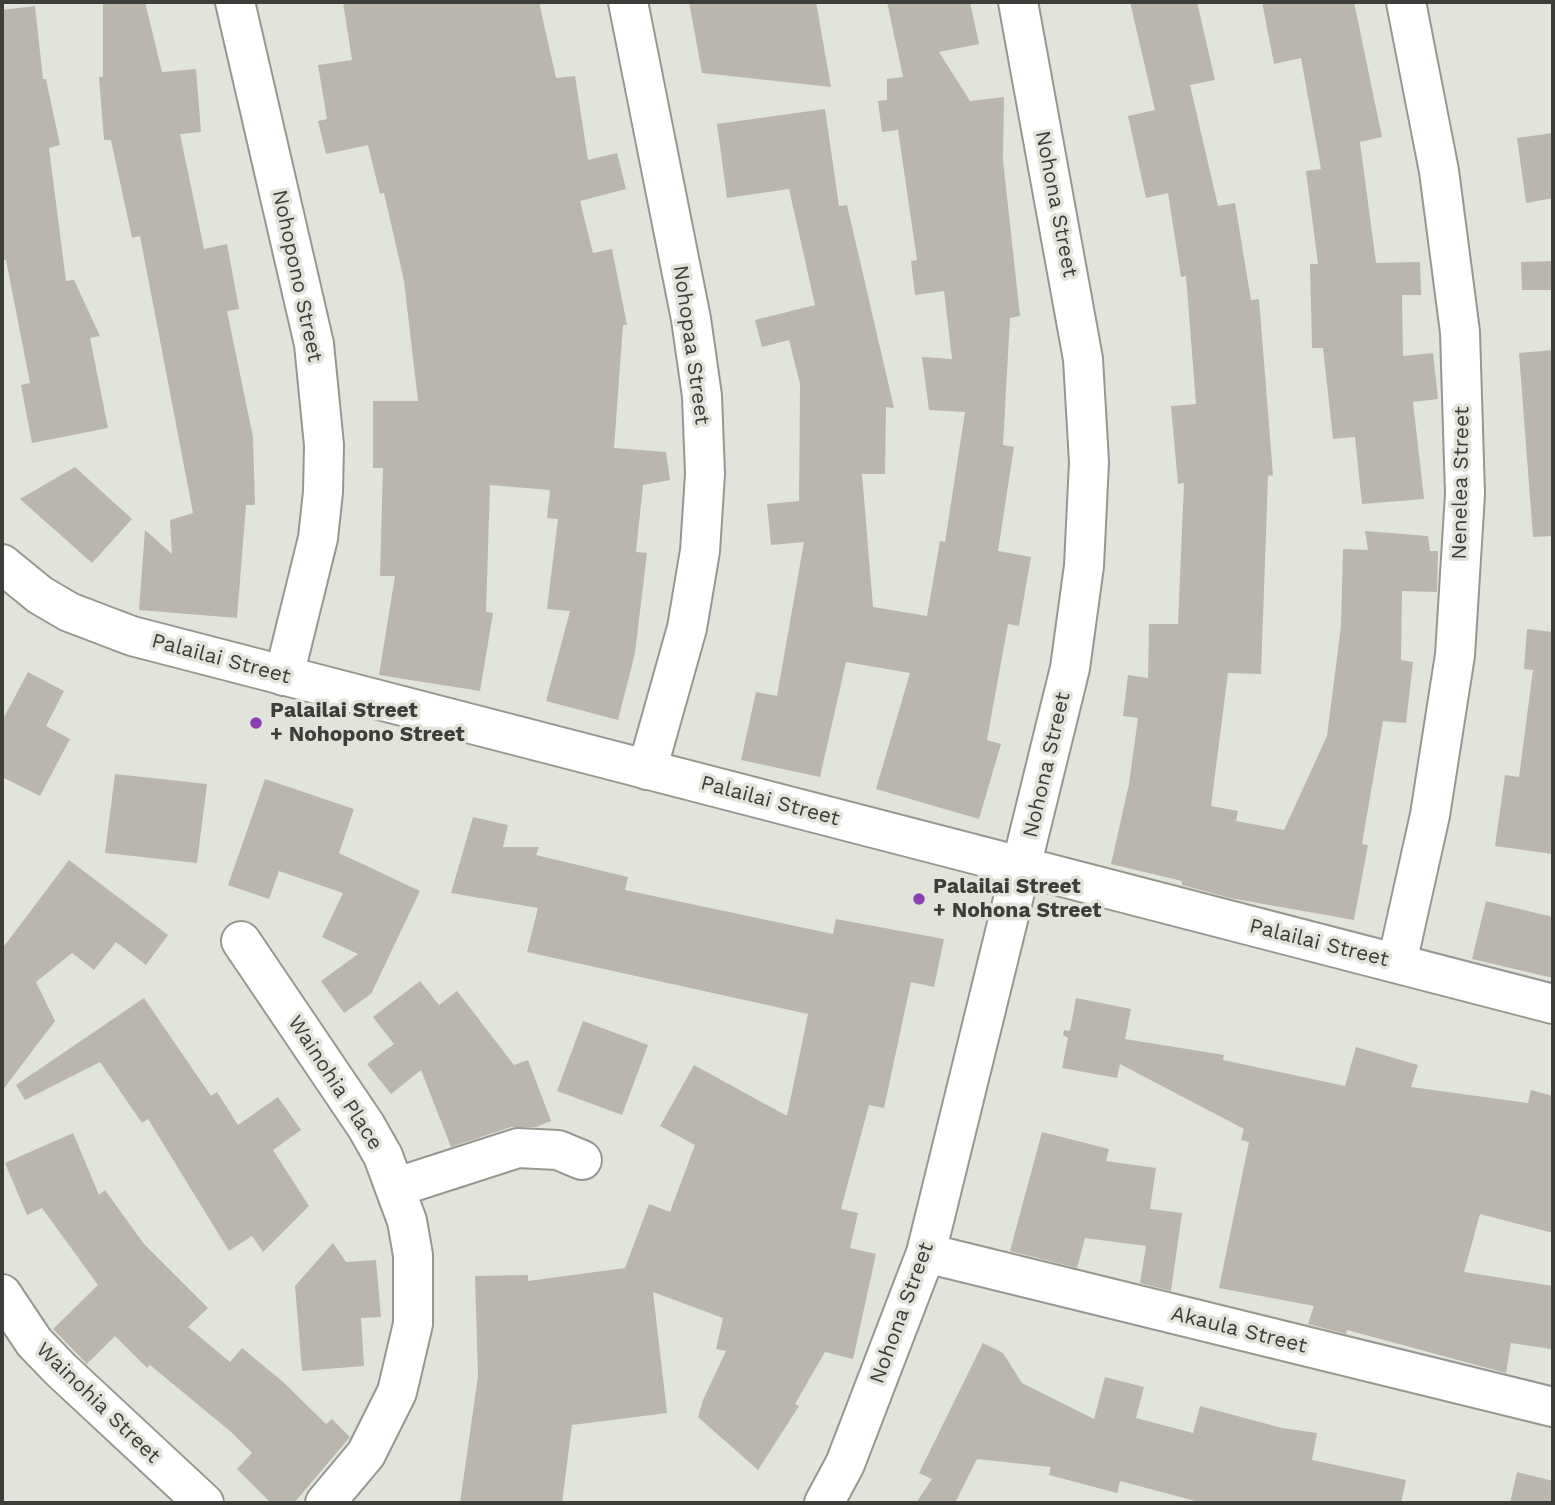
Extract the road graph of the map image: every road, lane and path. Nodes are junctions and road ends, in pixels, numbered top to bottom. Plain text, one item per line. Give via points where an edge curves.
1 (235, 2) edge
2 (628, 2) edge
3 (1018, 2) edge
4 (1406, 2) edge
5 (2, 564) edge
6 (284, 676) junction
7 (647, 770) junction
8 (1023, 867) junction
9 (241, 942) dead end
10 (1397, 963) junction
11 (1553, 1004) edge
12 (582, 1160) dead end
13 (397, 1187) junction
14 (926, 1253) junction
15 (2, 1294) edge
16 (1553, 1407) edge
17 (204, 1503) edge
18 (326, 1503) edge
19 (824, 1503) edge

1 - 6 street, Nohopono Street via 314,344 324,445 318,538
2 - 7 street, Nohopaa Street via 691,319 702,396 705,474 700,551 687,628
3 - 8 street, Nohona Street via 1083,359 1089,462 1084,566 1070,668
4 - 10 street, Nenelea Street via 1439,171 1460,332 1465,494 1455,655 1430,815
5 - 6 street, Palailai Street via 40,595 100,626
6 - 7 street, Palailai Street
7 - 8 street, Palailai Street
8 - 10 street, Palailai Street
8 - 14 street, Nohona Street
9 - 13 street, Wainohia Place via 366,1126
10 - 11 street, Palailai Street
12 - 13 street via 558,1150 518,1148
13 - 18 street, Wainohia Place via 413,1255 414,1301 407,1358 397,1392 366,1454
14 - 16 street, Akaula Street
14 - 19 street, Nohona Street via 850,1451
15 - 17 street, Wainohia Street via 34,1342 60,1369

